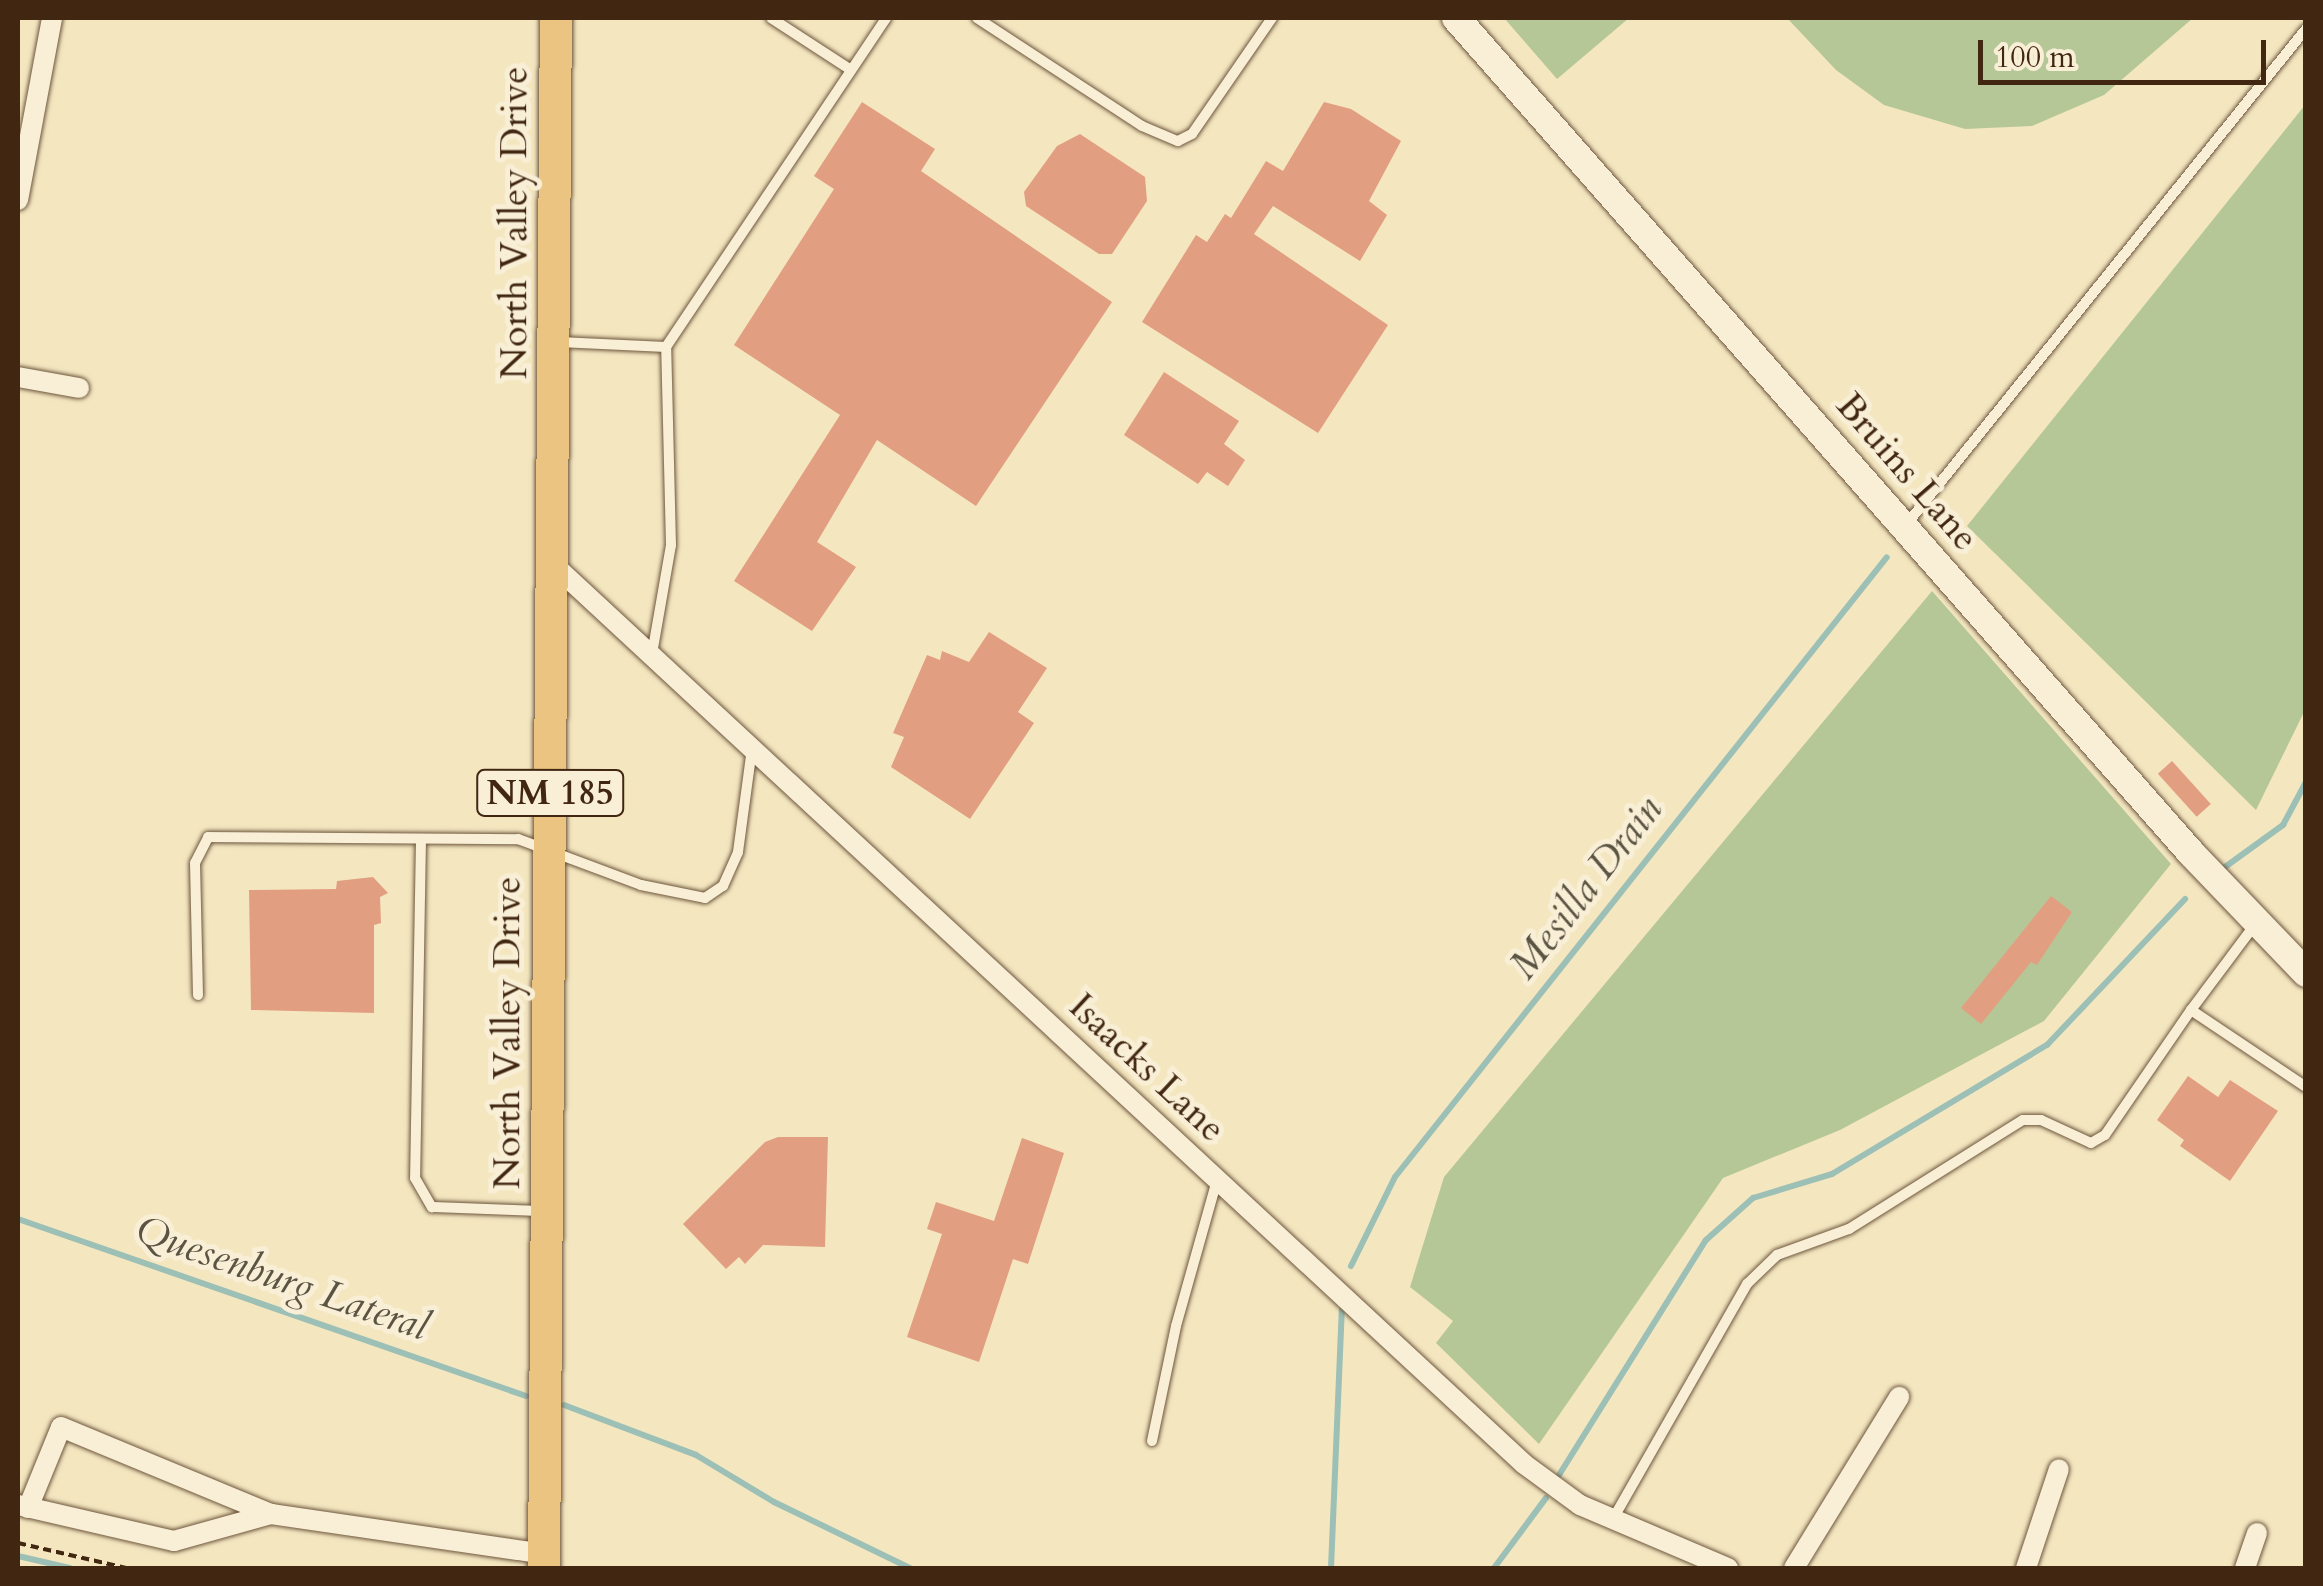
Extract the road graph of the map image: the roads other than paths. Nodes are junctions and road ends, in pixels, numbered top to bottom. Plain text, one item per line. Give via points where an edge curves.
1 (52, 18) edge
2 (556, 18) edge
3 (771, 18) edge
4 (886, 18) edge
5 (977, 18) edge
6 (1272, 18) edge
7 (1456, 18) edge
8 (2306, 29) edge
9 (851, 70) junction
10 (23, 140) edge
11 (18, 200) edge
12 (555, 342) junction
13 (666, 347) junction
14 (18, 377) edge
15 (79, 388) dead end
16 (1906, 526) junction
17 (554, 566) junction
18 (652, 656) junction
19 (752, 749) junction
20 (420, 839) junction
21 (549, 846) junction
22 (2256, 923) junction
23 (2306, 973) edge
24 (198, 995) dead end
25 (2191, 1010) junction
26 (2306, 1087) edge
27 (1217, 1180) junction
28 (547, 1212) junction
29 (1898, 1396) dead end
30 (1152, 1441) dead end
31 (2059, 1469) dead end
32 (23, 1507) edge
33 (271, 1514) junction
34 (1613, 1519) junction
35 (2257, 1533) dead end
36 (544, 1561) edge
37 (1728, 1568) edge
38 (1794, 1568) edge
39 (2026, 1568) edge
40 (2245, 1568) edge

1 - 10 street
2 - 12 main road, North Valley Drive / NM 185
3 - 9 lane
4 - 9 lane
5 - 6 lane via 1155,134 1178,141 1192,134
7 - 16 street, Bruins Lane
8 - 16 lane
9 - 13 lane
10 - 11 street
12 - 13 lane
12 - 17 main road, North Valley Drive / NM 185
13 - 18 lane via 672,545
14 - 15 street
16 - 22 street, Bruins Lane
17 - 18 street, Isaacks Lane
17 - 21 main road, North Valley Drive / NM 185
18 - 19 street, Isaacks Lane
19 - 21 lane via 738,852 723,886 706,898 641,885
19 - 27 street, Isaacks Lane
20 - 21 lane
20 - 24 lane via 208,837 196,863
20 - 28 lane via 415,1178 432,1207
21 - 28 main road, North Valley Drive / NM 185
22 - 23 street, Bruins Lane
22 - 25 lane
25 - 26 lane
25 - 34 lane via 2105,1135 2091,1143 2041,1120 2023,1120 1849,1230 1777,1255 1748,1284
27 - 30 lane
27 - 34 street, Isaacks Lane via 1524,1464
28 - 36 main road, North Valley Drive / NM 185
29 - 38 street
31 - 39 street
32 - 33 street via 174,1541
32 - 33 street via 61,1426
33 - 36 street
34 - 37 street, Isaacks Lane
35 - 40 street

